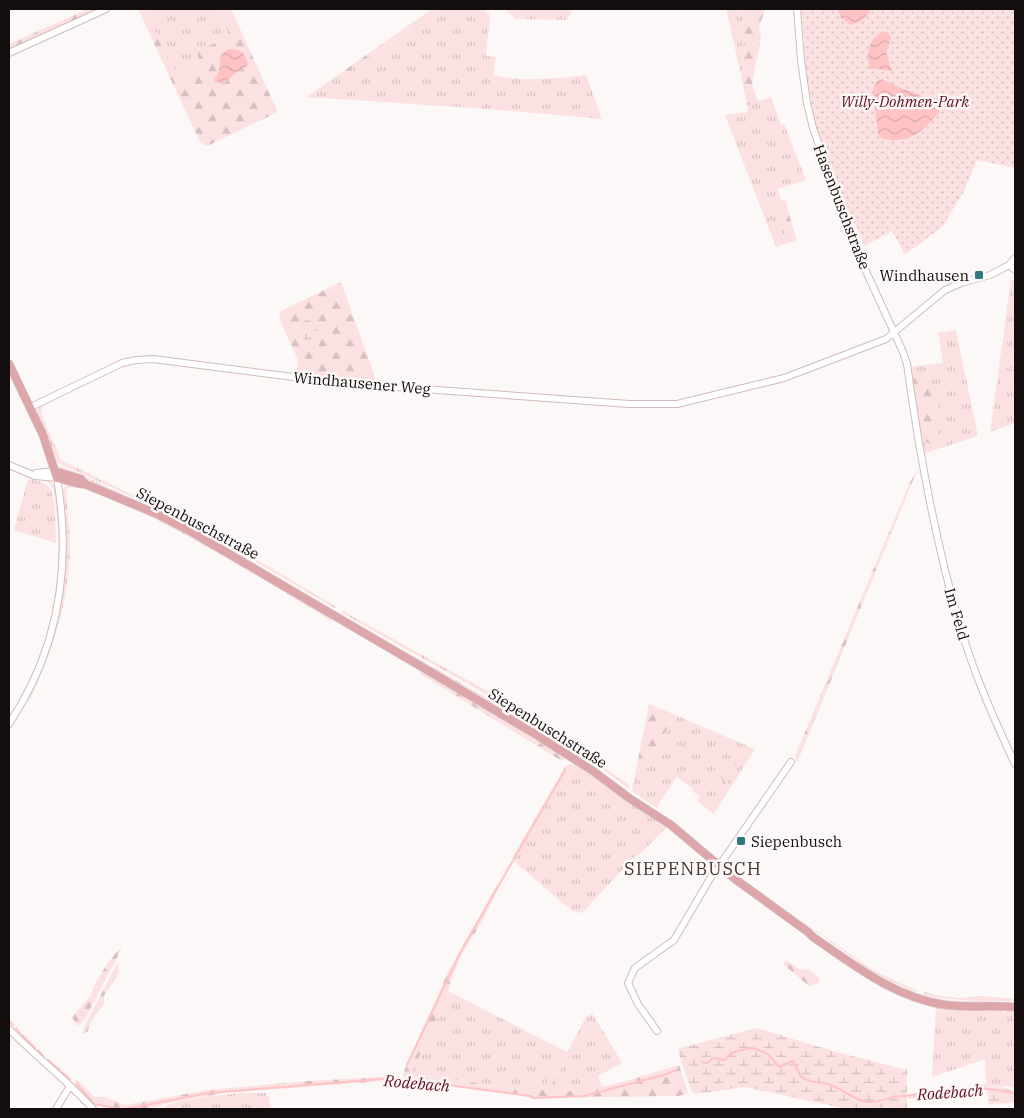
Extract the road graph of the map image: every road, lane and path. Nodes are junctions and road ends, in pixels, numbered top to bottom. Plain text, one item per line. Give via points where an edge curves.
1 (106, 9) edge
2 (797, 9) edge
3 (9, 53) edge
4 (1015, 258) edge
5 (1009, 265) junction
6 (1015, 270) edge
7 (895, 332) junction
8 (9, 364) edge
9 (30, 407) junction
10 (920, 457) joint
11 (9, 465) edge
12 (56, 475) junction
13 (9, 724) edge
14 (792, 762) dead end
15 (1015, 764) edge
16 (719, 865) junction
17 (1015, 1007) edge
18 (9, 1029) edge
19 (657, 1031) dead end
20 (70, 1086) junction
21 (56, 1109) edge
22 (93, 1109) edge

1 - 3 street
2 - 7 street, Hasenbuschstraße via 802,66 813,128 854,245
4 - 5 street
5 - 6 street
5 - 7 street, Windhausener Weg via 945,290
7 - 9 street, Windhausener Weg via 876,343 785,378 677,404 396,388 153,359 122,363
7 - 10 street, Hasenbuschstraße via 907,364
8 - 9 main road
9 - 12 main road
10 - 15 street, Im Feld via 960,628 993,717
11 - 12 street via 33,474
12 - 13 street via 63,520 63,562 57,608 39,668
12 - 16 main road, Siepenbuschstraße via 81,479 85,484 190,531 535,734 670,825
14 - 16 street
16 - 17 main road, Siepenbuschstraße via 813,937 887,986 945,1005
16 - 19 street via 674,940 635,968 628,983
18 - 20 street
20 - 21 street
20 - 22 street

